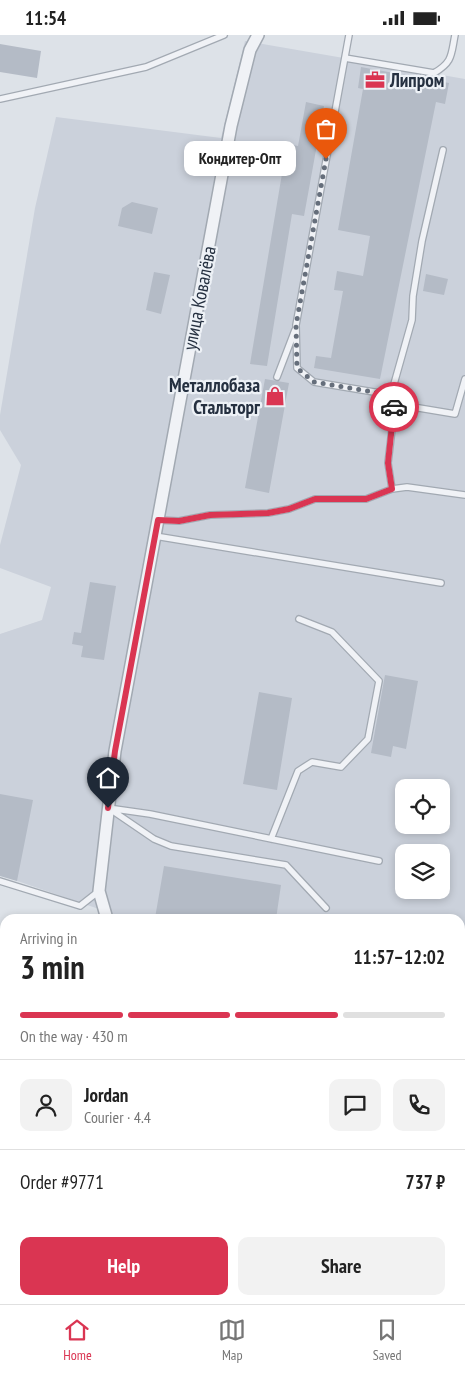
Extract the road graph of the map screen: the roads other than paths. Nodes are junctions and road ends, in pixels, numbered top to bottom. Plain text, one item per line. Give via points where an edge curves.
1 (224, 35) edge
2 (258, 35) edge
3 (349, 35) edge
4 (455, 35) edge
5 (345, 57) junction
6 (0, 99) edge
7 (443, 150) dead end
8 (296, 325) junction
9 (277, 377) dead end
10 (465, 379) edge
11 (386, 394) junction
12 (395, 404) junction
13 (392, 489) junction
14 (465, 495) edge
15 (158, 520) junction
16 (155, 536) junction
17 (441, 583) dead end
18 (299, 619) dead end
19 (108, 808) junction
20 (271, 839) junction
21 (379, 861) dead end
22 (0, 881) edge
23 (98, 891) junction
24 (326, 908) dead end
25 (105, 914) edge

1 - 6 lane via 146,67
2 - 15 street, улица Ковалёва via 250,50 231,126
3 - 5 lane
4 - 5 lane via 451,57 446,66 434,73
5 - 8 lane
7 - 11 lane via 422,241 412,320 394,384
8 - 9 lane
8 - 11 lane via 297,368 314,382
10 - 12 lane via 455,414
11 - 12 lane
12 - 13 lane via 388,463
13 - 14 lane via 407,487
13 - 15 lane via 366,499 315,499 268,513
15 - 16 street, улица Ковалёва
16 - 17 lane
16 - 19 street, улица Ковалёва via 115,751
18 - 20 lane via 332,632 379,681 368,739 341,767 312,762 298,771
19 - 20 lane
19 - 23 street, улица Ковалёва
19 - 24 lane via 154,839 171,846 286,865
20 - 21 lane
22 - 23 lane via 80,906
23 - 25 street, улица Ковалёва

